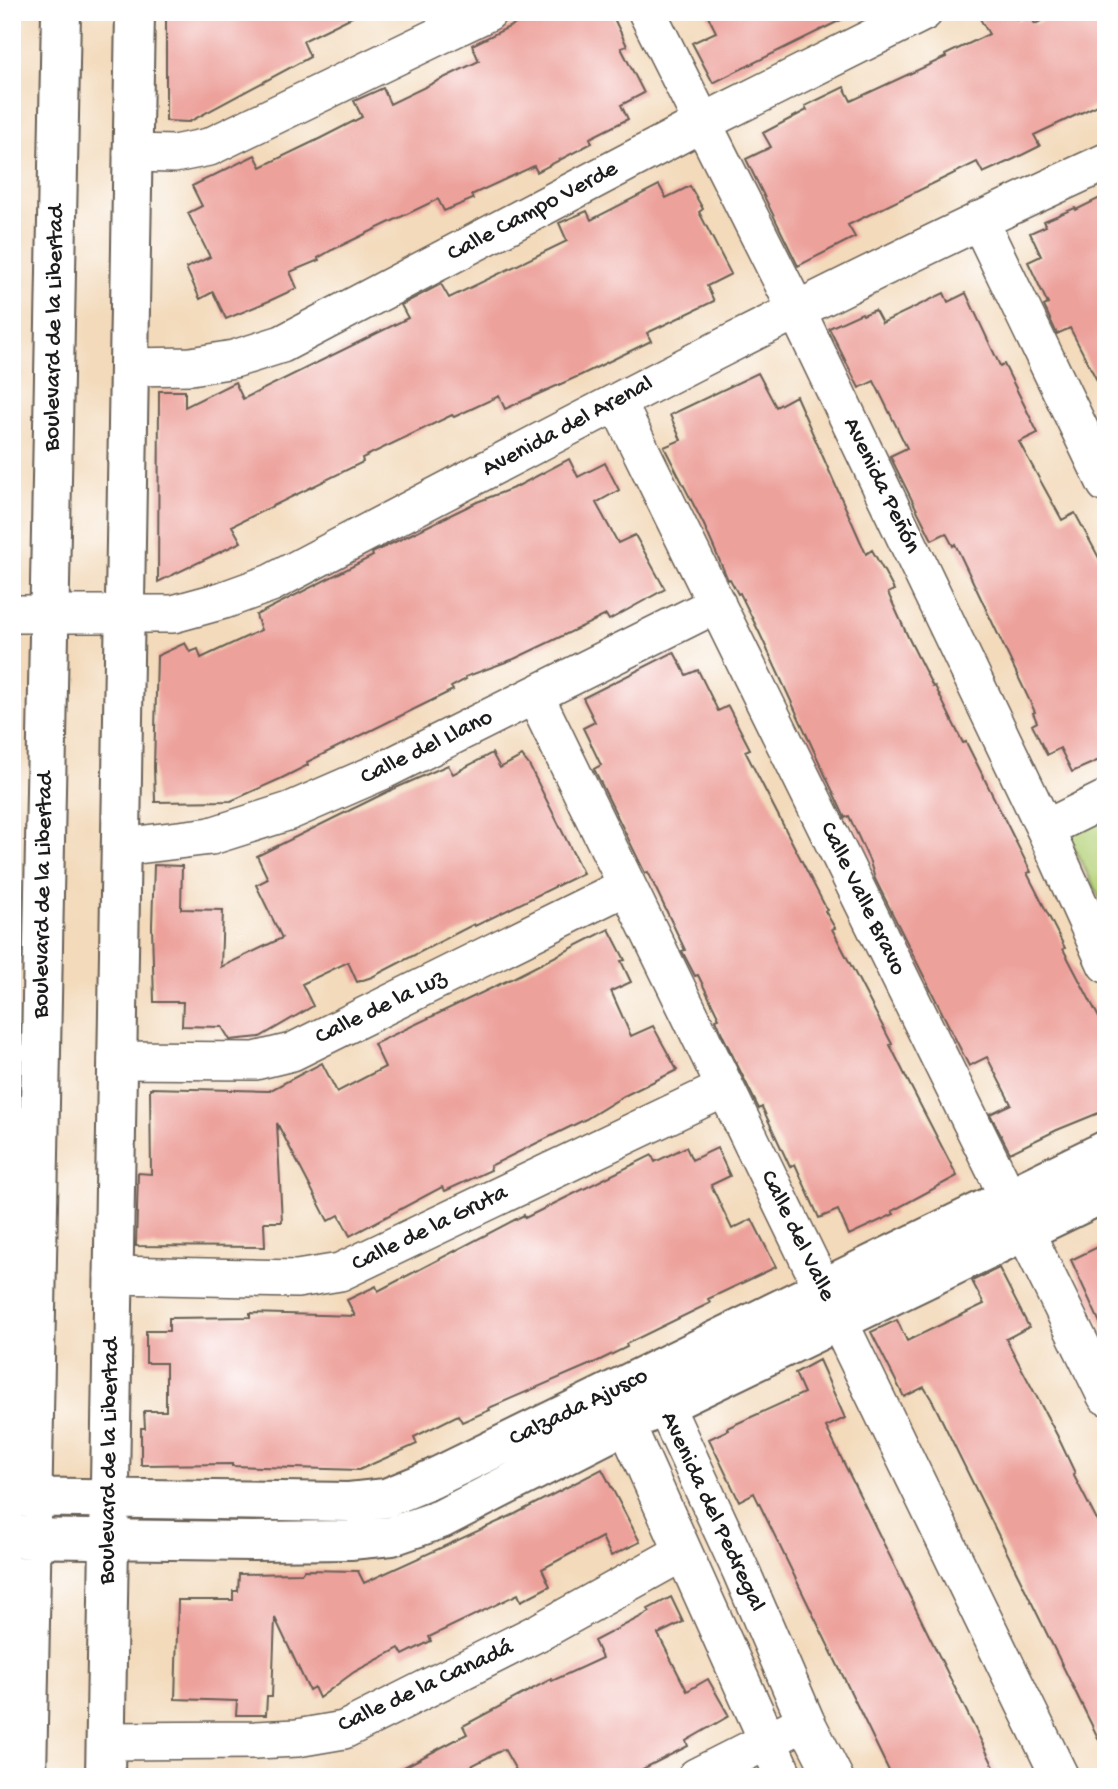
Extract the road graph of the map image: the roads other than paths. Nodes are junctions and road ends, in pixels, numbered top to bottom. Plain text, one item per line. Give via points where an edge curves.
1 (61, 12) edge
2 (135, 12) edge
3 (488, 12) edge
4 (647, 12) edge
5 (924, 12) edge
6 (702, 123) junction
7 (132, 153) junction
8 (1106, 162) edge
9 (979, 220) junction
10 (796, 309) junction
11 (129, 367) junction
12 (617, 402) junction
13 (1106, 484) edge
14 (717, 604) junction
15 (12, 614) edge
16 (50, 615) junction
17 (124, 615) junction
18 (535, 696) junction
19 (1106, 799) edge
20 (1045, 829) junction
21 (121, 847) junction
22 (627, 886) junction
23 (1106, 964) edge
24 (117, 1060) junction
25 (725, 1088) junction
26 (1106, 1150) edge
27 (1106, 1192) edge
28 (1009, 1198) junction
29 (1025, 1232) junction
30 (113, 1275) junction
31 (822, 1288) junction
32 (839, 1322) junction
33 (630, 1383) junction
34 (1106, 1396) edge
35 (665, 1406) junction
36 (626, 1424) junction
37 (23, 1497) edge
38 (109, 1499) junction
39 (22, 1539) edge
40 (109, 1540) junction
41 (683, 1552) junction
42 (806, 1722) junction
43 (766, 1741) junction
44 (105, 1759) edge
45 (27, 1777) edge
46 (696, 1777) edge
47 (784, 1777) edge
48 (834, 1777) edge
49 (1060, 1777) edge

1 - 16 street, Boulevard de la Libertad
2 - 7 street, Boulevard de la Libertad
3 - 7 street via 209,147 174,154
4 - 6 street, Avenida Peñón
5 - 6 street, Calle Campo Verde
6 - 10 street, Avenida Peñón
6 - 11 street, Calle Campo Verde via 282,344 191,366
7 - 11 street, Boulevard de la Libertad
8 - 9 street, Avenida del Arenal
9 - 10 street, Avenida del Arenal
9 - 13 street
10 - 12 street, Avenida del Arenal
10 - 20 street, Avenida Peñón
11 - 17 street, Boulevard de la Libertad
12 - 14 street, Calle Valle Bravo
12 - 17 street, Avenida del Arenal via 271,583 173,614
14 - 18 street, Calle del Llano
14 - 28 street, Calle Valle Bravo
15 - 16 street, Avenida del Arenal
16 - 17 street, Avenida del Arenal
16 - 37 street, Boulevard de la Libertad
17 - 21 street, Boulevard de la Libertad
18 - 21 street, Calle del Llano via 290,811 211,836
18 - 22 street, Calle del Valle
19 - 20 street
20 - 23 street, Avenida Peñón
21 - 24 street, Boulevard de la Libertad
22 - 24 street, Calle de la Luz via 292,1052 255,1061
22 - 25 street, Calle del Valle
24 - 30 street, Boulevard de la Libertad
25 - 30 street, Calle de la Gruta via 340,1272 297,1279
25 - 31 street, Calle del Valle
26 - 28 street, Calzada Ajusco
27 - 29 street, Calzada Ajusco
28 - 29 street, Calle Valle Bravo
28 - 31 street, Calzada Ajusco
29 - 32 street, Calzada Ajusco
29 - 34 street, Calle Valle Bravo
30 - 38 street, Boulevard de la Libertad
31 - 32 street, Calle del Valle
31 - 33 street, Calzada Ajusco
32 - 35 street, Calzada Ajusco
32 - 49 street, Calle del Valle
33 - 35 street, Avenida del Pedregal
33 - 36 street, Avenida del Pedregal
33 - 38 street, Calzada Ajusco via 386,1498 349,1502
35 - 36 street, Calzada Ajusco
35 - 42 street, Avenida del Pedregal
36 - 40 street, Calzada Ajusco via 441,1518 392,1536
36 - 41 street, Avenida del Pedregal
37 - 38 street, Calzada Ajusco
37 - 39 street, Boulevard de la Libertad
38 - 40 street, Boulevard de la Libertad
39 - 40 street, Calzada Ajusco
39 - 45 street, Boulevard de la Libertad
40 - 44 street, Boulevard de la Libertad
41 - 43 street, Avenida del Pedregal
41 - 44 street, Calle de la Canadá via 541,1632 344,1730
42 - 43 street
42 - 48 street, Avenida del Pedregal
43 - 46 street
43 - 47 street, Avenida del Pedregal

